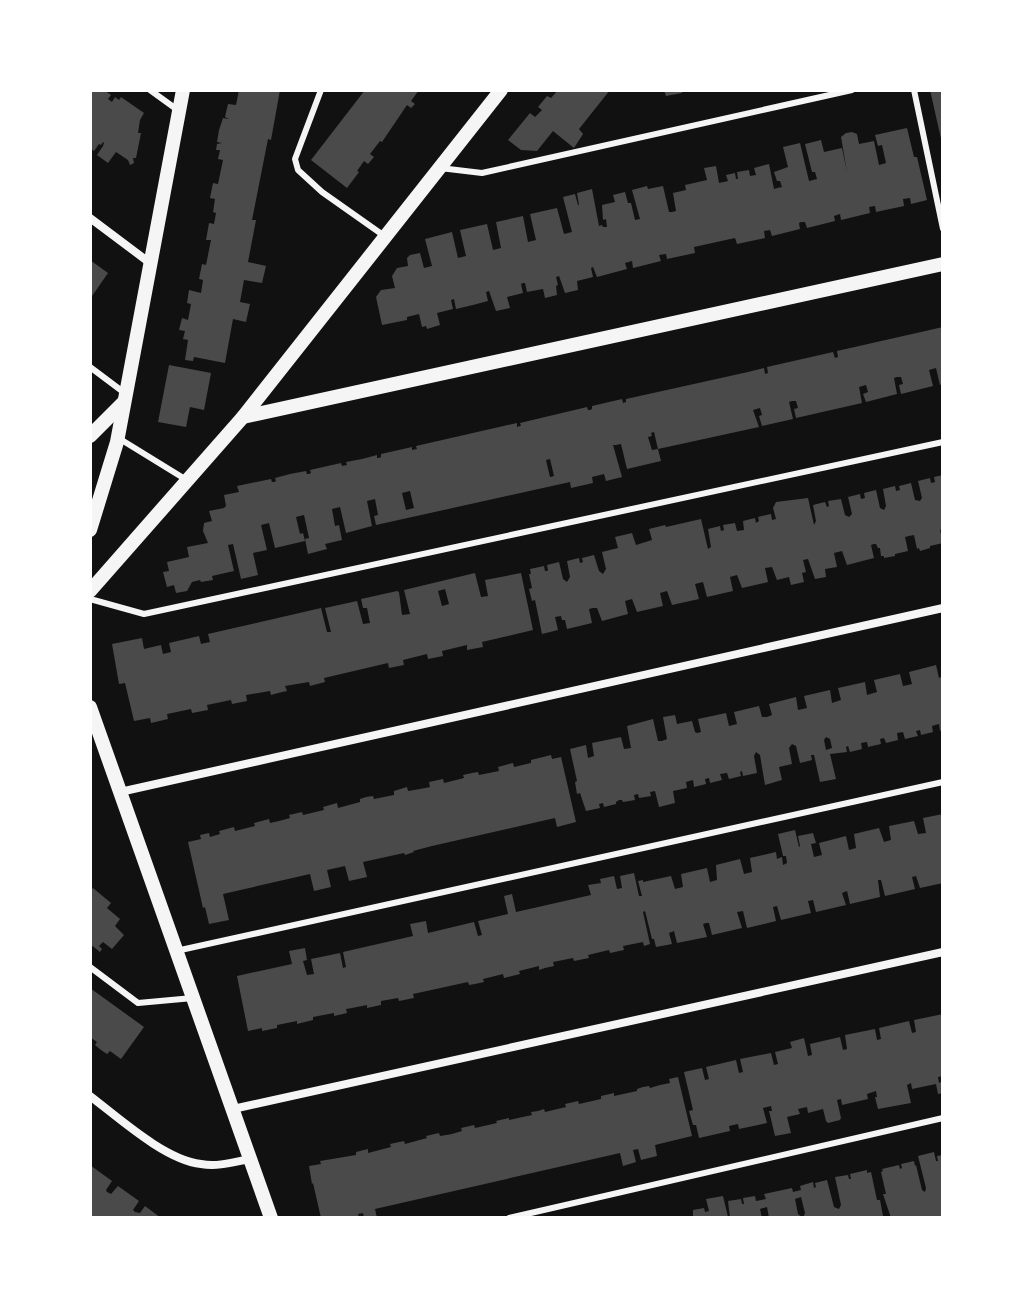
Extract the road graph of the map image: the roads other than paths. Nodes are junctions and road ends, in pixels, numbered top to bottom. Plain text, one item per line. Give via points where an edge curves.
1 (150, 90) edge
2 (183, 90) edge
3 (321, 90) edge
4 (501, 90) edge
5 (852, 90) edge
6 (914, 90) edge
7 (179, 111) junction
8 (440, 168) junction
9 (942, 215) edge
10 (90, 218) edge
11 (943, 229) edge
12 (386, 237) junction
13 (151, 264) junction
14 (943, 264) edge
15 (90, 367) edge
16 (125, 398) junction
17 (243, 417) junction
18 (90, 436) edge
19 (118, 438) junction
20 (943, 442) edge
21 (188, 481) junction
22 (90, 530) edge
23 (90, 591) edge
24 (90, 599) edge
25 (943, 608) edge
26 (90, 707) edge
27 (943, 782) edge
28 (120, 792) junction
29 (176, 951) junction
30 (943, 952) edge
31 (90, 967) edge
32 (193, 998) junction
33 (90, 1096) edge
34 (233, 1109) junction
35 (943, 1118) edge
36 (250, 1159) junction
37 (271, 1218) edge
38 (509, 1218) edge

1 - 7 lane
2 - 7 street
3 - 12 lane via 295,159 298,170
4 - 8 street
5 - 8 lane via 482,173
6 - 9 lane
7 - 13 street
8 - 12 street
9 - 11 lane
10 - 13 street
12 - 17 street
13 - 16 street
14 - 17 street
15 - 16 lane
16 - 18 street
16 - 19 street
17 - 21 street
19 - 21 lane
19 - 22 street
20 - 24 lane via 144,614
21 - 23 street
25 - 28 street
26 - 28 street
27 - 29 lane
28 - 29 street
29 - 32 street
30 - 34 street
31 - 32 lane via 138,1003
32 - 34 street
33 - 36 street via 185,1161 221,1165
34 - 36 street
35 - 38 lane
36 - 37 street

